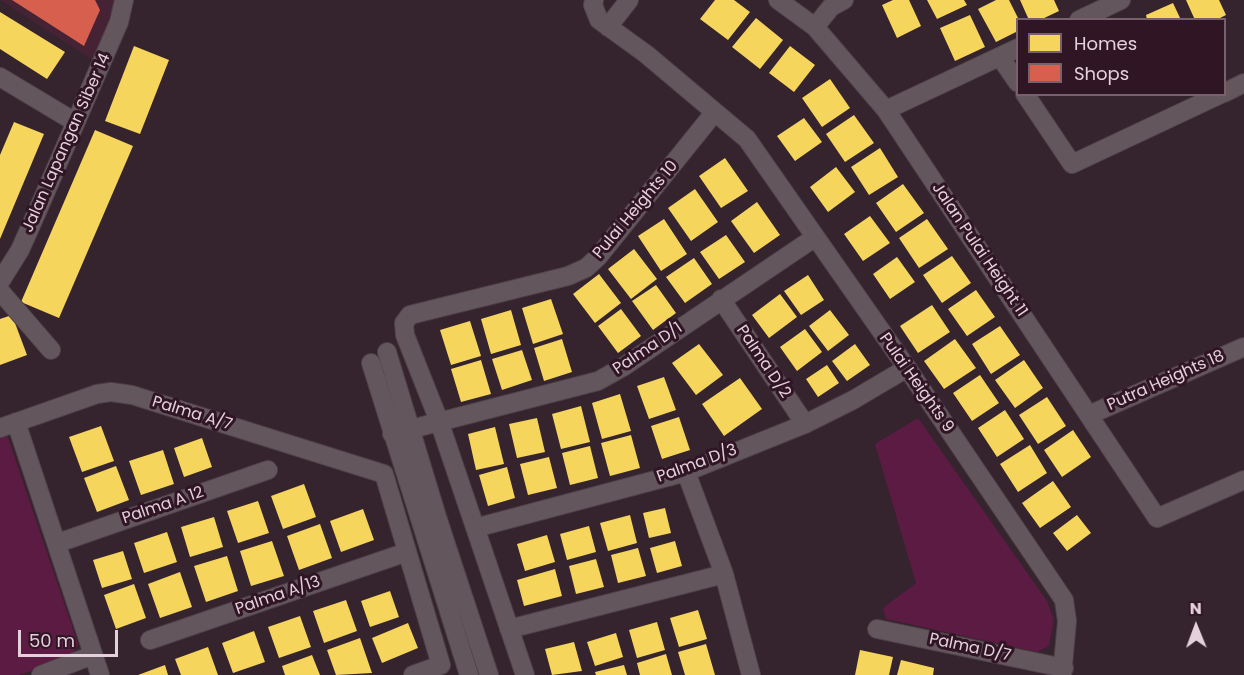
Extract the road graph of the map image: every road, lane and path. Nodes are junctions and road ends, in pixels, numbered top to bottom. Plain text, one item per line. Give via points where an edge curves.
1 (124, 0) edge
2 (594, 0) edge
3 (629, 0) edge
4 (778, 0) edge
5 (844, 0) edge
6 (1121, 0) edge
7 (1083, 18) edge
8 (608, 27) junction
9 (815, 27) junction
10 (1016, 49) edge
11 (1000, 57) junction
12 (0, 77) edge
13 (1016, 81) edge
14 (1244, 83) edge
15 (1226, 92) edge
16 (1026, 96) edge
17 (1219, 96) edge
18 (886, 110) junction
19 (714, 113) junction
20 (75, 122) junction
21 (814, 238) junction
22 (0, 282) edge
23 (0, 291) edge
24 (722, 299) junction
25 (1244, 347) edge
26 (51, 350) dead end
27 (387, 352) dead end
28 (371, 363) dead end
29 (907, 368) junction
30 (1089, 416) junction
31 (439, 421) junction
32 (805, 424) junction
33 (8, 425) edge
34 (412, 428) junction
35 (392, 434) junction
36 (268, 470) dead end
37 (686, 472) junction
38 (1244, 480) edge
39 (475, 528) junction
40 (58, 543) junction
41 (407, 552) junction
42 (724, 574) junction
43 (509, 629) junction
44 (877, 629) dead end
45 (150, 640) dead end
46 (93, 656) junction
47 (1063, 671) edge
48 (41, 675) edge
49 (100, 675) edge
50 (413, 675) edge
51 (469, 675) edge
52 (488, 675) edge
53 (525, 675) edge
54 (751, 675) edge

1 - 20 street, Jalan Lapangan Siber 14 via 119,22
2 - 8 street via 592,5 599,20
3 - 8 street
4 - 9 street, Jalan Pulai Height 11
5 - 9 street via 831,7
6 - 7 street
8 - 19 street, Pulai Heights 9
9 - 18 street, Jalan Pulai Height 11
10 - 11 street
11 - 13 street
11 - 18 street
12 - 20 street
14 - 15 street
16 - 17 street via 1072,164
18 - 30 street, Jalan Pulai Height 11
19 - 21 street, Pulai Heights 9 via 747,139
19 - 31 street, Pulai Heights 10 via 586,268 568,276 410,315 404,323 405,335
20 - 22 street, Jalan Lapangan Siber 14 via 20,250
21 - 24 street, Palma D/1
21 - 29 street, Pulai Heights 9
23 - 26 street
24 - 31 street, Palma D/1 via 598,381
24 - 32 street, Palma D/2
25 - 30 street, Putra Heights 18
27 - 34 street
28 - 35 street
29 - 32 street, Palma D/3
29 - 47 street, Pulai Heights 9 via 1064,600 1067,621
30 - 38 street, Jalan Pulai Height 11 via 1157,518
31 - 34 street, Palma D/1
31 - 39 street
32 - 37 street, Palma D/3
33 - 40 street
33 - 41 street, Palma A/7 via 97,394 132,395 384,474
34 - 35 street, Palma D/1
34 - 52 street
35 - 51 street
36 - 40 street, Palma A 12
37 - 39 street, Palma D/3
37 - 42 street
39 - 43 street
40 - 46 street
41 - 45 street, Palma A/13
41 - 50 street via 441,665
42 - 43 street
42 - 54 street
43 - 53 street
44 - 47 street, Palma D/7
46 - 48 street
46 - 49 street

